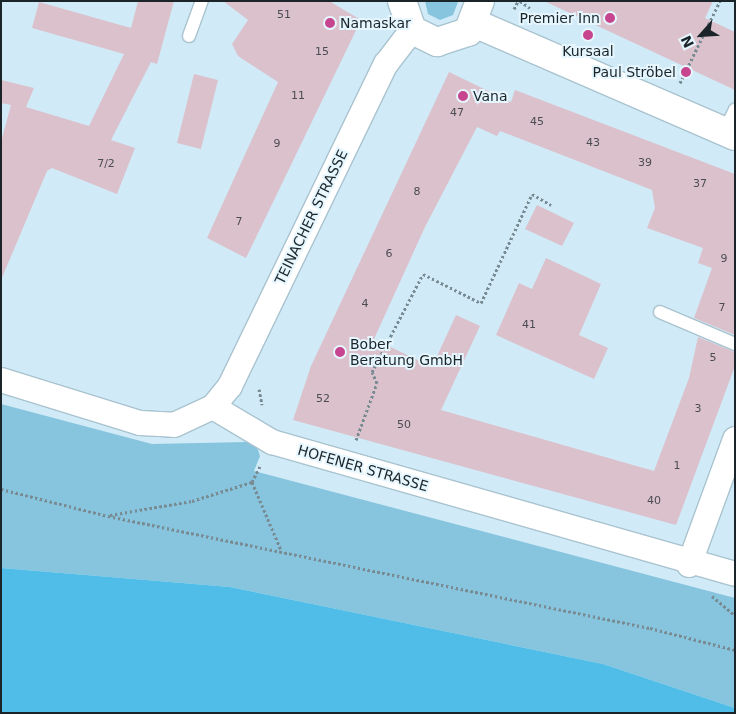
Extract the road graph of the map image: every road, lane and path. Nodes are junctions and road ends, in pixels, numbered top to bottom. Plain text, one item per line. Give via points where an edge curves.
1 (202, 1) edge
2 (520, 1) edge
3 (720, 1) edge
4 (399, 2) edge
5 (530, 8) dead end
6 (477, 12) edge
7 (412, 30) junction
8 (189, 36) dead end
9 (668, 108) junction
10 (731, 126) edge
11 (551, 205) dead end
12 (660, 312) dead end
13 (735, 344) edge
14 (1, 380) edge
15 (213, 407) junction
16 (735, 439) edge
17 (346, 464) junction
18 (1, 489) edge
19 (108, 516) junction
20 (281, 551) junction
21 (689, 564) junction
22 (735, 574) edge
23 (735, 650) edge

1 - 8 lane
2 - 5 path
3 - 9 path
4 - 7 main road
6 - 7 main road via 448,42 424,38
6 - 9 main road
7 - 15 street, TEINACHER STRASSE via 392,53 230,386
9 - 10 main road
11 - 17 path via 532,194 480,303 423,274 372,372 377,383
12 - 13 lane
14 - 15 street via 140,424 174,425
15 - 17 street, HOFENER STRASSE via 272,442
16 - 21 street
17 - 21 street, HOFENER STRASSE
18 - 19 path
19 - 20 path
19 - 20 path via 192,501 252,482
20 - 23 path via 650,628
21 - 22 street, HOFENER STRASSE

